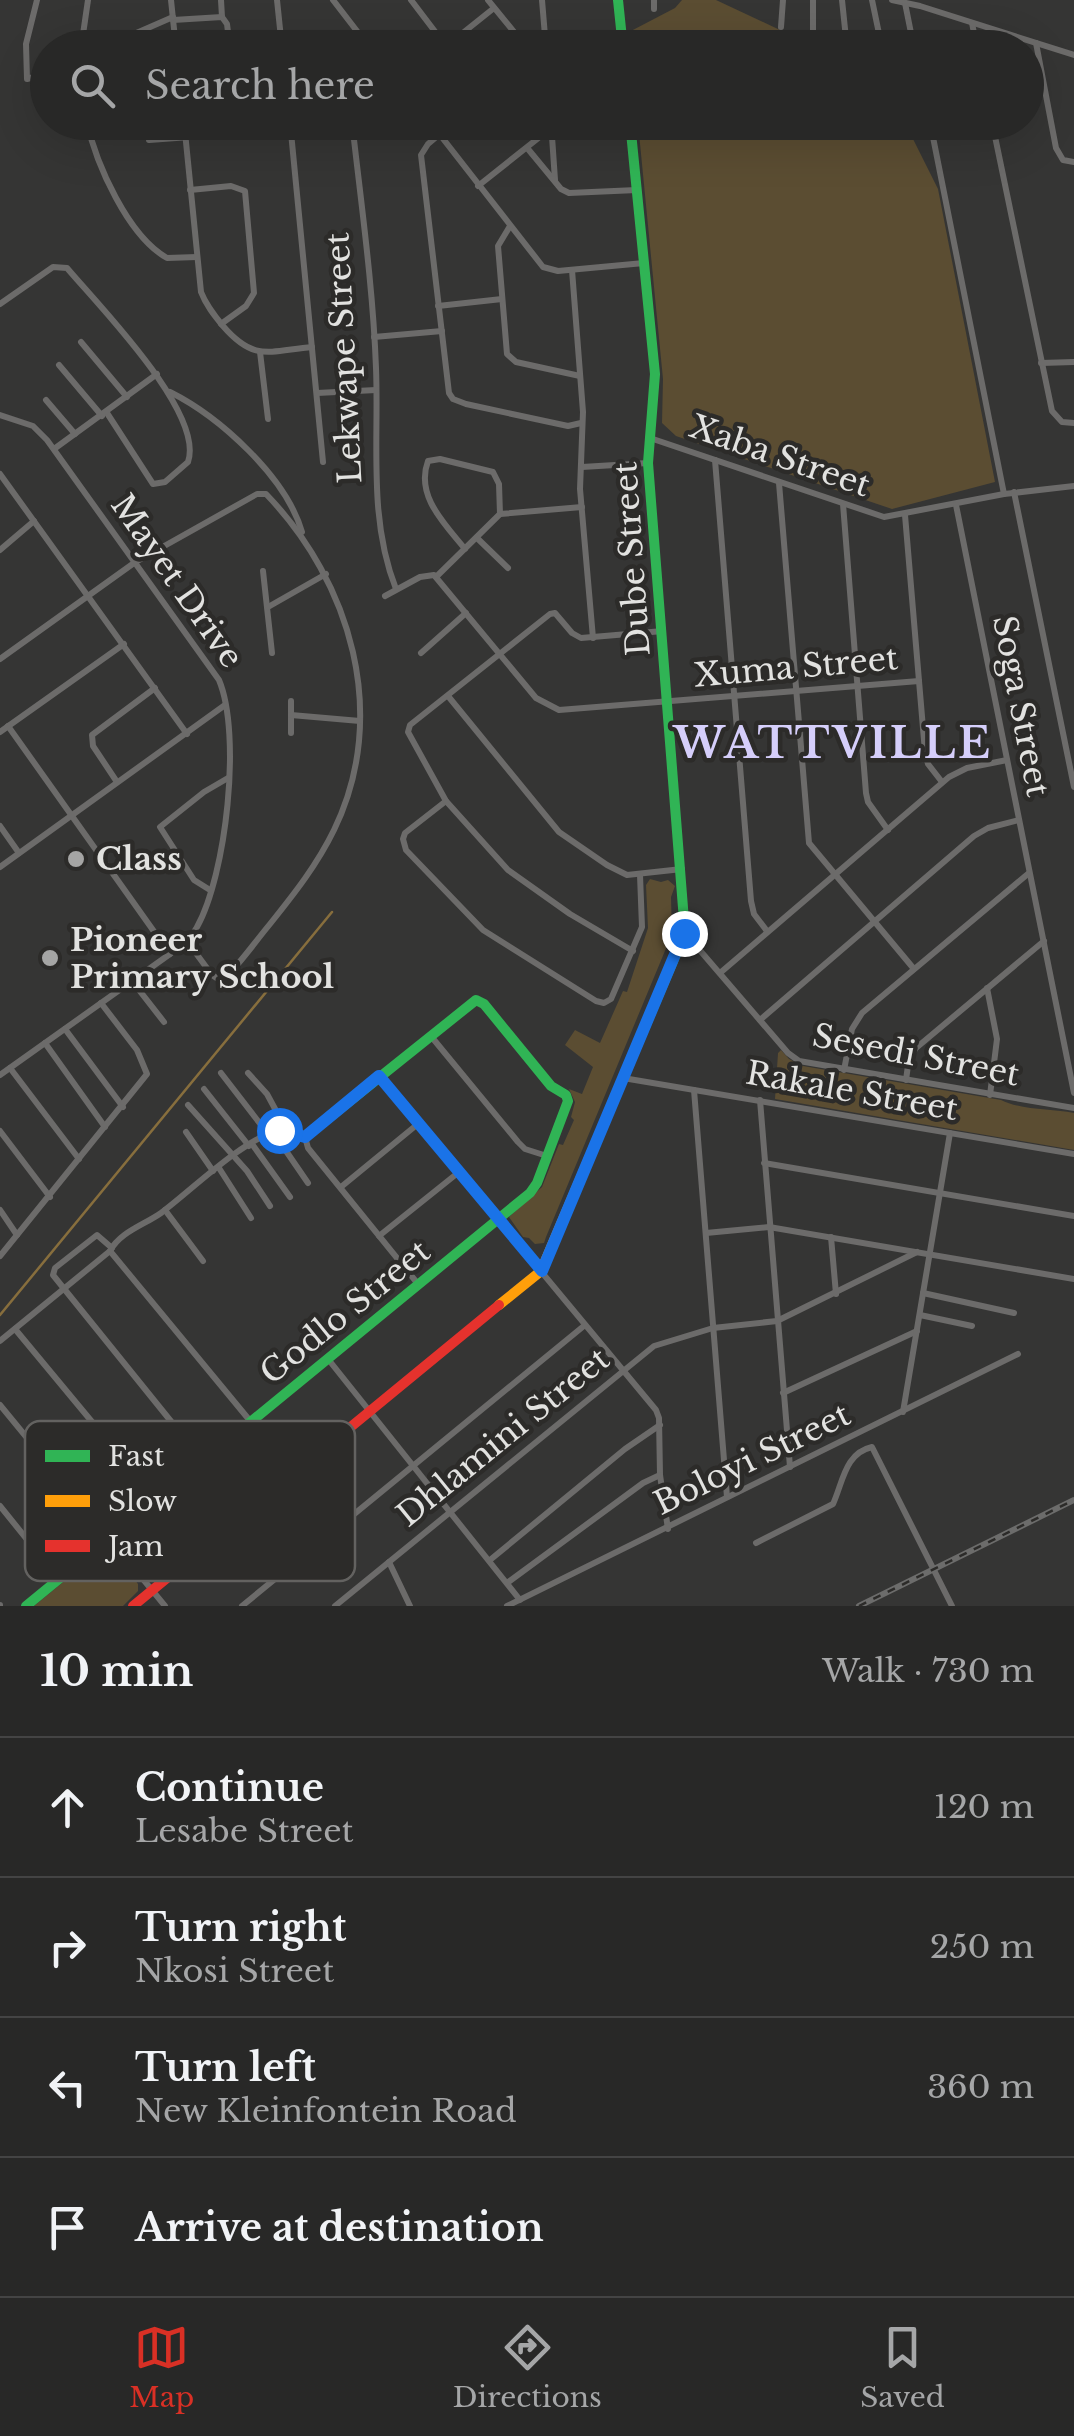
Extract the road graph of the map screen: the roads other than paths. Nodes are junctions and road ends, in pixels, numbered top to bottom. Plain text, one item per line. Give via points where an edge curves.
1 (88, 0) edge
2 (171, 0) edge
3 (221, 0) edge
4 (277, 0) edge
5 (332, 0) edge
6 (410, 0) edge
7 (488, 0) edge
8 (542, 0) edge
9 (618, 0) edge
10 (783, 0) edge
11 (813, 0) edge
12 (842, 0) edge
13 (872, 0) edge
14 (892, 0) edge
15 (34, 2) edge
16 (905, 2) edge
17 (494, 8) junction
18 (222, 17) junction
19 (173, 19) junction
20 (972, 23) junction
21 (781, 27) dead end
22 (84, 30) edge
23 (146, 30) edge
24 (174, 30) edge
25 (228, 30) edge
26 (280, 30) edge
27 (356, 30) edge
28 (432, 30) edge
29 (466, 30) edge
30 (512, 30) edge
31 (544, 30) edge
32 (621, 30) edge
33 (814, 30) edge
34 (845, 30) edge
35 (878, 30) edge
36 (910, 30) edge
37 (973, 30) edge
38 (994, 30) edge
39 (1044, 46) edge
40 (1074, 55) edge
41 (30, 78) edge
42 (1044, 85) edge
43 (94, 140) edge
44 (186, 140) edge
45 (292, 140) edge
46 (354, 140) edge
47 (433, 140) edge
48 (444, 140) edge
49 (537, 140) edge
50 (552, 140) edge
51 (632, 140) edge
52 (934, 140) edge
53 (996, 140) edge
54 (528, 149) junction
55 (1074, 162) edge
56 (555, 181) junction
57 (478, 186) junction
58 (190, 190) junction
59 (637, 190) junction
60 (510, 226) junction
61 (197, 257) junction
62 (644, 263) junction
63 (572, 270) junction
64 (502, 299) junction
65 (0, 304) edge
66 (438, 306) junction
67 (221, 324) junction
68 (442, 331) junction
69 (374, 337) junction
70 (81, 342) dead end
71 (312, 347) junction
72 (260, 352) junction
73 (1074, 362) edge
74 (1041, 363) junction
75 (59, 365) dead end
76 (157, 374) junction
77 (580, 376) junction
78 (376, 390) junction
79 (170, 392) junction
80 (317, 393) junction
81 (127, 397) junction
82 (46, 400) dead end
83 (0, 414) edge
84 (104, 414) junction
85 (268, 419) dead end
86 (1074, 423) edge
87 (582, 424) junction
88 (75, 434) junction
89 (648, 438) junction
90 (54, 449) junction
91 (715, 460) junction
92 (323, 462) dead end
93 (648, 463) junction
94 (582, 467) junction
95 (0, 474) edge
96 (779, 483) junction
97 (1074, 486) edge
98 (1014, 492) junction
99 (1004, 494) junction
100 (843, 504) junction
101 (956, 505) junction
102 (582, 507) junction
103 (500, 514) junction
104 (905, 515) junction
105 (34, 521) junction
106 (304, 538) junction
107 (476, 538) junction
108 (465, 549) junction
109 (0, 550) edge
110 (134, 564) junction
111 (508, 568) dead end
112 (263, 571) dead end
113 (326, 574) junction
114 (436, 577) junction
115 (396, 589) junction
116 (88, 595) junction
117 (385, 596) dead end
118 (268, 607) junction
119 (466, 613) junction
120 (662, 631) junction
121 (593, 638) junction
122 (124, 644) junction
123 (272, 654) dead end
124 (421, 654) dead end
125 (501, 654) junction
126 (0, 659) edge
127 (919, 681) junction
128 (857, 687) junction
129 (155, 688) junction
130 (796, 692) junction
131 (448, 696) junction
132 (734, 697) junction
133 (291, 701) dead end
134 (668, 702) junction
135 (225, 705) junction
136 (291, 715) junction
137 (360, 721) junction
138 (4, 729) edge
139 (291, 733) dead end
140 (187, 734) junction
141 (1007, 760) junction
142 (229, 778) junction
143 (118, 782) junction
144 (942, 782) junction
145 (1074, 787) edge
146 (446, 800) junction
147 (70, 816) junction
148 (1019, 820) junction
149 (0, 826) edge
150 (888, 830) junction
151 (19, 852) junction
152 (0, 867) edge
153 (682, 869) junction
154 (1029, 873) junction
155 (834, 874) junction
156 (640, 875) junction
157 (210, 890) junction
158 (874, 922) junction
159 (766, 931) junction
160 (684, 933) junction
161 (187, 941) junction
162 (1044, 941) junction
163 (633, 951) junction
164 (170, 954) junction
165 (914, 969) junction
166 (720, 974) junction
167 (132, 981) junction
168 (986, 988) junction
169 (101, 1004) junction
170 (760, 1020) junction
171 (164, 1022) dead end
172 (65, 1029) junction
173 (430, 1035) junction
174 (45, 1043) junction
175 (10, 1068) junction
176 (844, 1070) junction
177 (222, 1073) dead end
178 (248, 1073) dead end
179 (0, 1076) edge
180 (379, 1076) junction
181 (622, 1078) junction
182 (906, 1080) junction
183 (204, 1089) dead end
184 (694, 1090) junction
185 (1074, 1093) edge
186 (990, 1095) junction
187 (760, 1100) junction
188 (188, 1105) dead end
189 (123, 1108) junction
190 (1074, 1108) edge
191 (419, 1124) junction
192 (106, 1127) junction
193 (0, 1131) edge
194 (287, 1131) junction
195 (186, 1132) dead end
196 (270, 1133) junction
197 (950, 1133) junction
198 (305, 1137) junction
199 (250, 1144) junction
200 (1074, 1154) edge
201 (547, 1156) junction
202 (233, 1158) junction
203 (79, 1159) junction
204 (764, 1163) junction
205 (216, 1170) junction
206 (459, 1172) junction
207 (308, 1183) dead end
208 (341, 1187) junction
209 (940, 1193) junction
210 (50, 1197) junction
211 (290, 1198) dead end
212 (270, 1206) dead end
213 (0, 1210) edge
214 (165, 1210) junction
215 (1074, 1216) edge
216 (252, 1218) dead end
217 (498, 1219) junction
218 (770, 1227) junction
219 (706, 1232) junction
220 (18, 1235) junction
221 (379, 1236) junction
222 (832, 1237) junction
223 (111, 1250) junction
224 (916, 1252) junction
225 (930, 1253) junction
226 (0, 1256) edge
227 (203, 1261) dead end
228 (542, 1271) junction
229 (1074, 1278) edge
230 (418, 1284) junction
231 (63, 1290) junction
232 (923, 1292) junction
233 (836, 1294) junction
234 (1014, 1313) dead end
235 (920, 1315) junction
236 (776, 1321) junction
237 (585, 1325) junction
238 (972, 1326) dead end
239 (15, 1328) junction
240 (713, 1328) junction
241 (917, 1331) junction
242 (0, 1342) edge
243 (1018, 1354) dead end
244 (328, 1360) junction
245 (624, 1372) junction
246 (783, 1392) junction
247 (0, 1405) edge
248 (903, 1412) junction
249 (369, 1414) junction
250 (92, 1421) edge
251 (169, 1421) edge
252 (249, 1421) edge
253 (251, 1421) edge
254 (355, 1425) edge
255 (660, 1425) junction
256 (25, 1436) edge
257 (412, 1466) junction
258 (790, 1466) junction
259 (660, 1475) junction
260 (727, 1497) junction
261 (0, 1506) edge
262 (355, 1513) edge
263 (450, 1513) junction
264 (668, 1528) junction
265 (25, 1537) edge
266 (756, 1543) dead end
267 (490, 1560) junction
268 (388, 1562) junction
269 (57, 1581) edge
270 (144, 1581) edge
271 (163, 1581) edge
272 (272, 1581) edge
273 (507, 1582) junction
274 (152, 1590) junction
275 (520, 1600) junction
276 (26, 1606) edge
277 (134, 1606) edge
278 (165, 1606) edge
279 (242, 1606) edge
280 (335, 1606) edge
281 (410, 1606) edge
282 (507, 1606) edge
283 (952, 1606) edge

1 - 22 street
2 - 19 street
3 - 18 street
4 - 26 street
5 - 27 street
6 - 28 street
7 - 17 street
8 - 31 street
9 - 32 street
10 - 21 street
11 - 33 street
12 - 34 street
13 - 35 street
14 - 16 street
15 - 41 street via 26,44
16 - 20 street
16 - 36 street
17 - 29 street
17 - 30 street
18 - 19 street
18 - 25 street
19 - 23 street
19 - 24 street
20 - 37 street
20 - 38 street
39 - 40 street
42 - 55 street via 1056,148 1063,160
43 - 61 street via 108,180 150,243 167,258
44 - 58 street
45 - 71 street
46 - 69 street, Lekwape Street
47 - 66 street via 421,162
48 - 57 street
49 - 54 street
50 - 56 street
51 - 59 street, Dube Street
52 - 99 street
53 - 74 street
54 - 56 street
54 - 57 street
56 - 59 street via 569,194
57 - 60 street
58 - 61 street
58 - 67 street via 245,191 254,293
59 - 62 street, Dube Street
60 - 63 street via 544,267
60 - 64 street via 498,246
61 - 67 street via 203,299
62 - 63 street
62 - 89 street, Dube Street via 655,385
63 - 77 street
64 - 66 street
64 - 77 street via 512,360
65 - 76 street via 64,266
66 - 68 street
67 - 72 street via 244,348
68 - 69 street
68 - 87 street via 453,399
69 - 78 street, Lekwape Street
70 - 81 street
71 - 72 street
71 - 80 street
72 - 85 street
73 - 74 street
74 - 86 street via 1054,415
75 - 84 street
76 - 79 street
76 - 81 street
77 - 87 street
78 - 80 street
78 - 115 street, Lekwape Street via 379,519
79 - 84 street via 191,453 161,484 149,480
79 - 106 street via 210,416 257,461
80 - 92 street
81 - 84 street
82 - 88 street
83 - 90 street, Mayet Drive via 33,426
84 - 88 street
87 - 94 street
88 - 90 street
89 - 91 street, Xaba Street
89 - 93 street, Dube Street
90 - 110 street, Mayet Drive
91 - 96 street, Xaba Street
91 - 132 street
93 - 94 street
93 - 120 street, Dube Street
94 - 102 street
95 - 105 street
96 - 100 street, Xaba Street
96 - 130 street
97 - 98 street, Xaba Street
98 - 99 street, Xaba Street
98 - 145 street
99 - 101 street, Xaba Street
100 - 104 street, Xaba Street via 884,517
100 - 128 street
101 - 104 street, Xaba Street
101 - 141 street, Soga Street
102 - 103 street
102 - 121 street
103 - 107 street
103 - 108 street via 493,472 428,461 430,503
104 - 127 street
105 - 109 street
105 - 116 street
106 - 110 street via 260,493
106 - 113 street
107 - 108 street
107 - 111 street
108 - 114 street
110 - 116 street
110 - 135 street, Mayet Drive via 219,680
112 - 118 street
113 - 118 street
113 - 137 street via 354,652
114 - 115 street via 420,576
114 - 119 street, Xuma Street
115 - 117 street
116 - 122 street
116 - 126 street
118 - 123 street
119 - 124 street
119 - 125 street, Xuma Street
120 - 121 street
120 - 134 street, Dube Street
121 - 125 street via 578,637 553,613
122 - 129 street
122 - 138 street
125 - 131 street
125 - 134 street, Xuma Street via 552,708
127 - 128 street, Xuma Street
127 - 144 street via 926,760
128 - 130 street, Xuma Street
128 - 150 street via 866,798
129 - 140 street
129 - 143 street via 92,735
130 - 132 street, Xuma Street
130 - 155 street via 808,840
131 - 146 street via 410,725 408,736
131 - 156 street via 558,832 620,872
132 - 134 street, Xuma Street
132 - 159 street via 751,902
133 - 136 street
134 - 153 street, Dube Street
135 - 140 street
135 - 142 street, Mayet Drive
136 - 137 street
136 - 139 street
137 - 161 street via 344,808 299,888 223,978 212,976
138 - 147 street
140 - 143 street
141 - 144 street
141 - 148 street, Soga Street
142 - 157 street, Mayet Drive
142 - 157 street via 160,828 194,880
143 - 147 street
144 - 150 street
146 - 163 street via 519,880
146 - 163 street via 402,839 483,930 600,1002 609,1002
147 - 151 street
147 - 164 street
148 - 154 street, Soga Street
148 - 158 street via 981,832
149 - 151 street
150 - 155 street
151 - 152 street
153 - 156 street
153 - 160 street, Dube Street
154 - 162 street, Soga Street
154 - 165 street
155 - 158 street
155 - 159 street
156 - 163 street via 642,927
157 - 161 street, Mayet Drive
158 - 165 street
158 - 170 street
159 - 166 street
160 - 166 street, Sesedi Street
160 - 181 street
161 - 164 street, Mayet Drive
162 - 168 street
162 - 185 street, Soga Street
164 - 167 street, Mayet Drive
165 - 176 street via 857,1018
166 - 170 street, Sesedi Street
167 - 169 street, Mayet Drive
167 - 171 street
168 - 182 street via 916,1048
168 - 186 street via 997,1040
169 - 172 street, Mayet Drive
169 - 189 street via 144,1062 145,1080
170 - 176 street, Sesedi Street via 793,1058
172 - 174 street, Mayet Drive
172 - 189 street
173 - 180 street
173 - 201 street via 518,1142
173 - 201 street, Godlo Street via 471,1003 484,1004 550,1086 566,1095
174 - 175 street, Mayet Drive
174 - 192 street
175 - 179 street, Mayet Drive
175 - 203 street
176 - 182 street, Sesedi Street
177 - 196 street
178 - 194 street
180 - 191 street
180 - 198 street
181 - 184 street, Rakale Street
181 - 228 street
182 - 186 street, Sesedi Street
183 - 199 street
184 - 187 street, Rakale Street
184 - 219 street
186 - 190 street, Sesedi Street
187 - 197 street, Rakale Street
187 - 204 street
188 - 202 street
189 - 192 street
191 - 206 street
191 - 208 street
192 - 203 street
193 - 210 street
194 - 196 street
194 - 198 street
195 - 205 street
196 - 199 street
196 - 207 street
197 - 200 street, Rakale Street
197 - 209 street
198 - 208 street
199 - 202 street
199 - 211 street
201 - 217 street, Godlo Street via 533,1190
202 - 205 street
202 - 212 street
203 - 210 street
204 - 209 street
204 - 218 street
205 - 214 street
205 - 216 street
206 - 217 street
206 - 221 street
208 - 221 street
209 - 215 street
209 - 225 street
210 - 220 street
213 - 220 street
214 - 223 street
214 - 227 street
217 - 228 street
217 - 230 street, Godlo Street
218 - 219 street
218 - 222 street
218 - 236 street
219 - 240 street
220 - 226 street
221 - 230 street
222 - 224 street
222 - 233 street
223 - 231 street
223 - 231 street via 97,1235 55,1268
223 - 252 street
224 - 225 street
224 - 233 street, Dhlamini Street
225 - 229 street
225 - 232 street
228 - 237 street
228 - 249 street
230 - 244 street, Godlo Street
231 - 239 street
231 - 251 street
232 - 234 street
232 - 235 street
233 - 236 street, Dhlamini Street
235 - 238 street
235 - 241 street
236 - 240 street, Dhlamini Street
236 - 246 street
237 - 245 street
237 - 257 street
239 - 242 street
239 - 250 street
240 - 245 street, Dhlamini Street via 662,1342
240 - 260 street
241 - 246 street
241 - 248 street
243 - 248 street, Boloyi Street
244 - 249 street
244 - 253 street, Godlo Street
245 - 255 street via 656,1410
245 - 263 street, Dhlamini Street
246 - 258 street
247 - 256 street
248 - 258 street, Boloyi Street
249 - 254 street
249 - 257 street
255 - 259 street
255 - 267 street
257 - 262 street
257 - 263 street
258 - 260 street, Boloyi Street
259 - 264 street
259 - 273 street
260 - 264 street, Boloyi Street
261 - 265 street
263 - 267 street
263 - 268 street, Dhlamini Street
264 - 275 street, Boloyi Street
266 - 283 street via 833,1504 856,1454 872,1447
267 - 273 street
268 - 280 street, Dhlamini Street
268 - 281 street
269 - 276 street, Godlo Street
270 - 274 street
271 - 274 street
272 - 279 street
273 - 275 street
274 - 277 street
274 - 278 street
275 - 282 street, Boloyi Street

